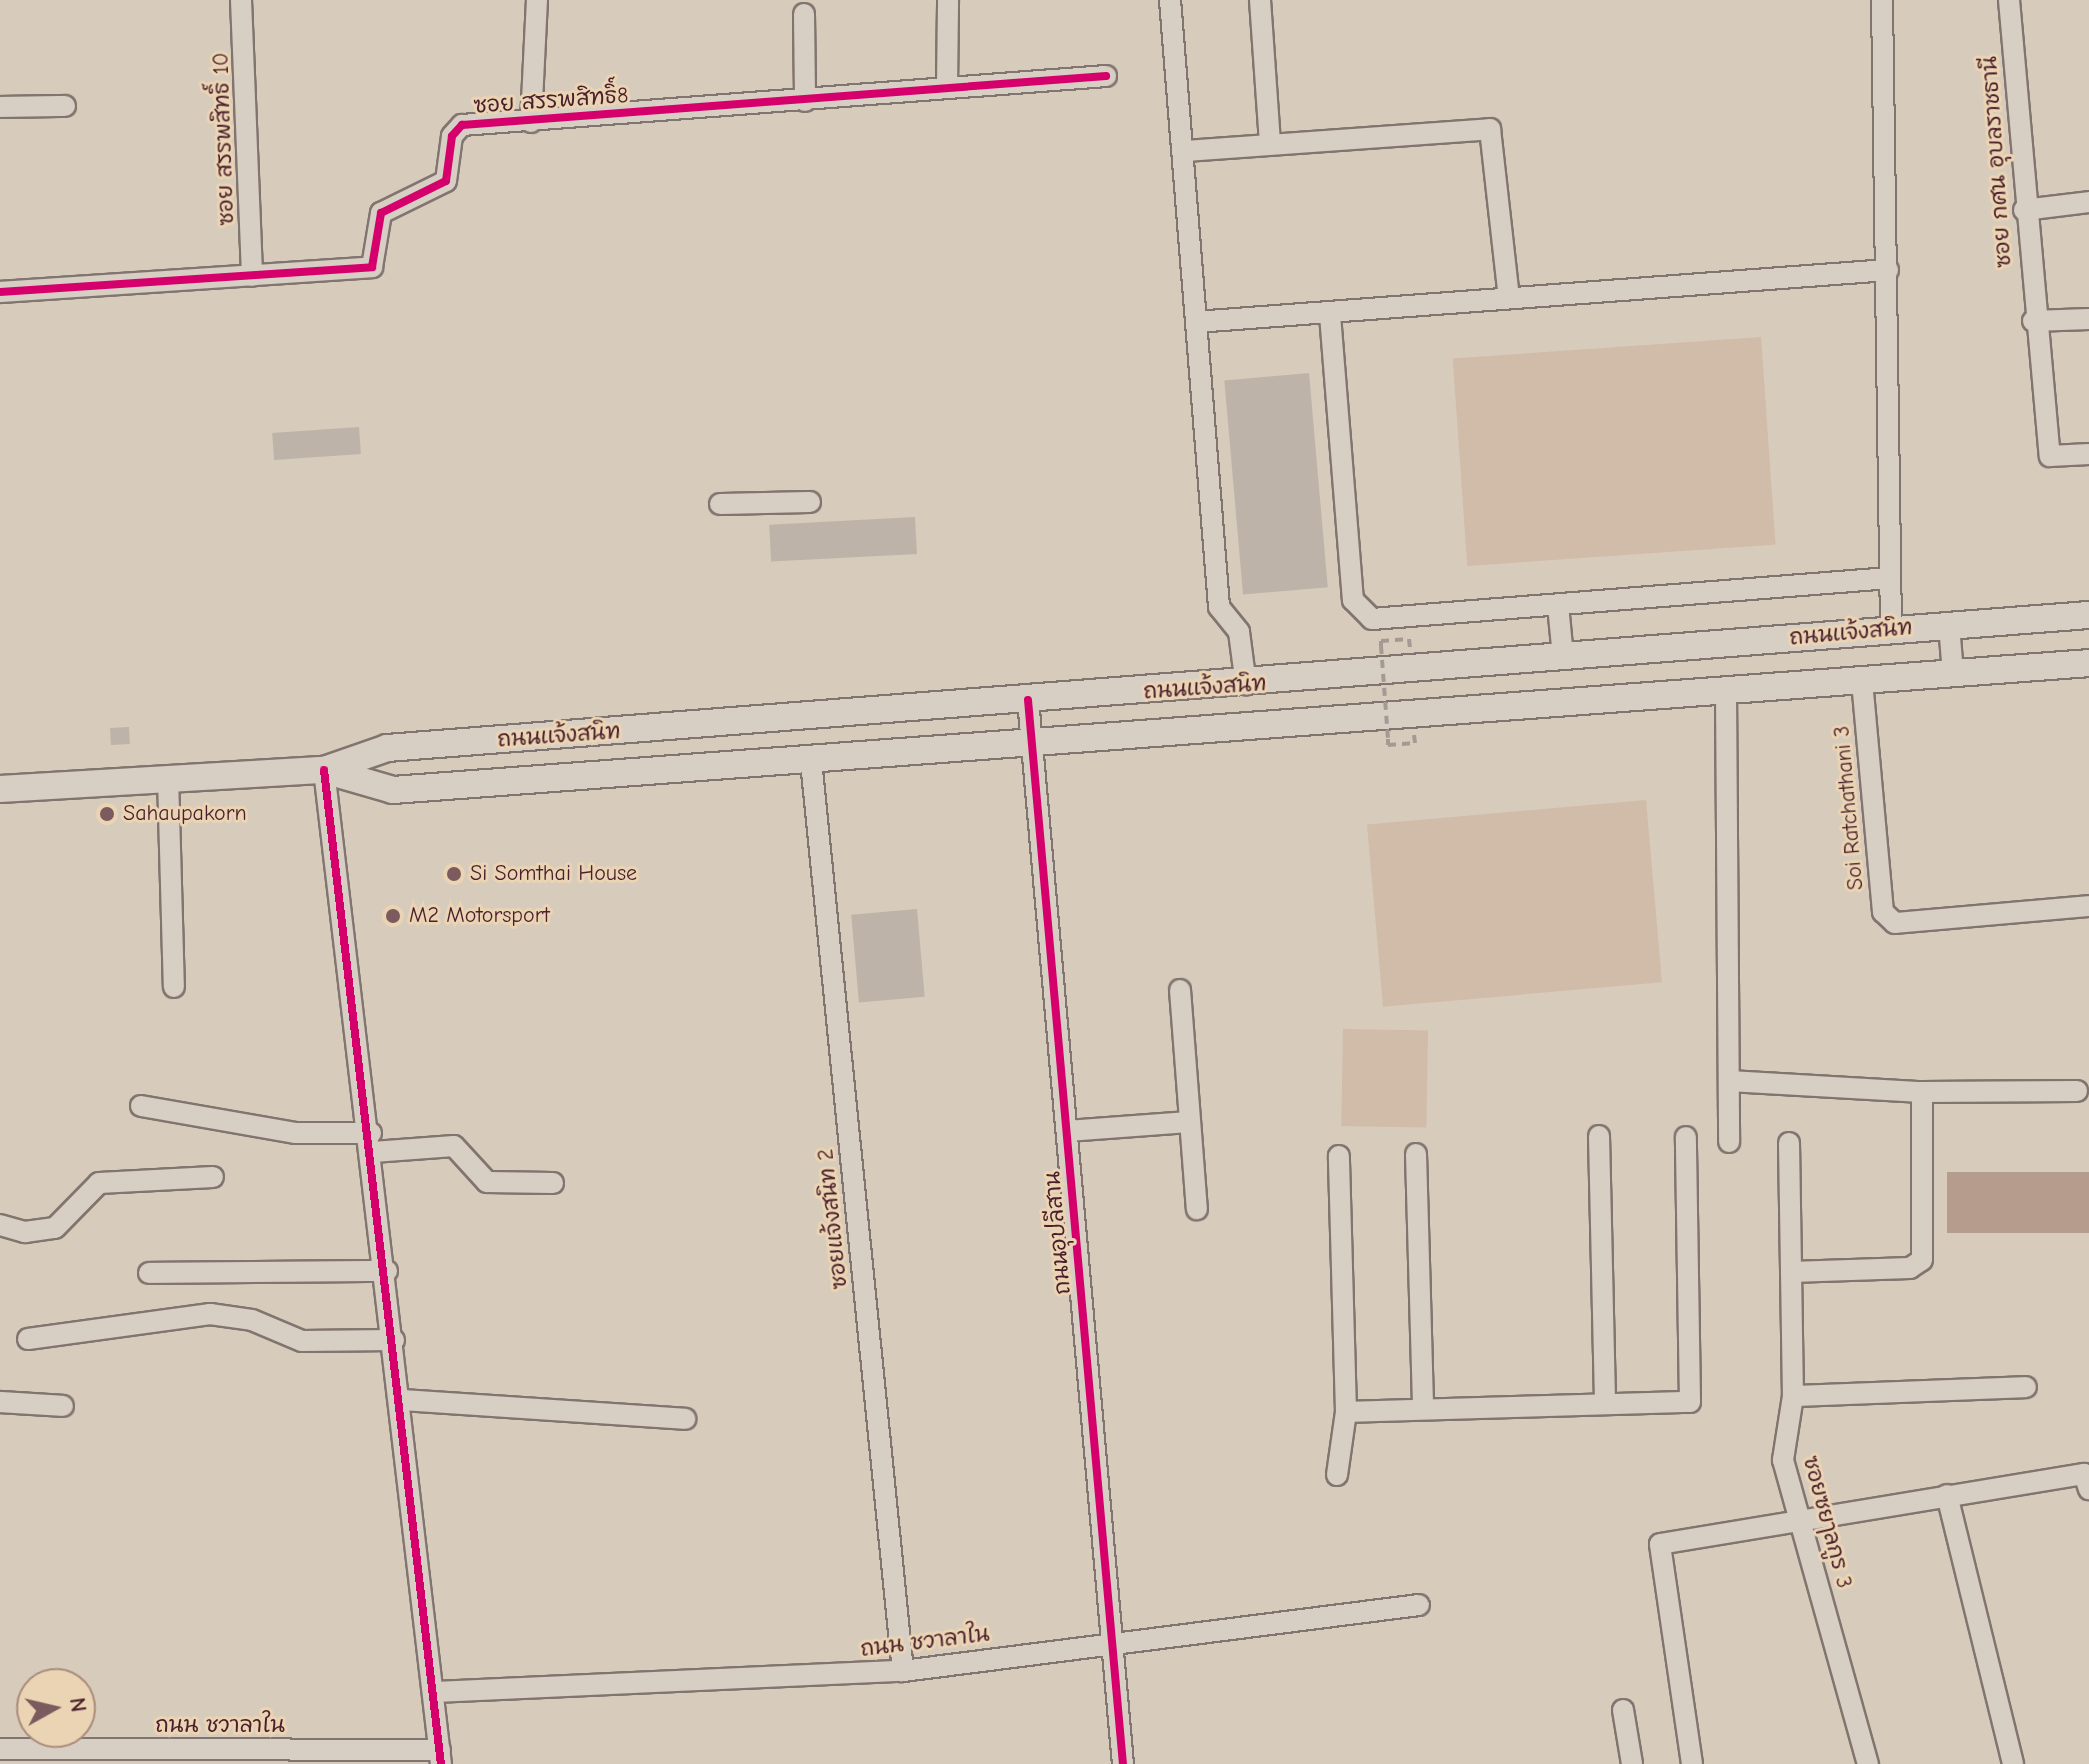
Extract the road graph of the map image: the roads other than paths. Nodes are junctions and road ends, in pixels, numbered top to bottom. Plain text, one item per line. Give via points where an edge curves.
1 (241, 0) edge
2 (537, 0) edge
3 (948, 0) edge
4 (1170, 0) edge
5 (1260, 0) edge
6 (1882, 0) edge
7 (2009, 0) edge
8 (804, 14) dead end
9 (1106, 76) dead end
10 (947, 87) junction
11 (805, 101) junction
12 (65, 106) dead end
13 (0, 107) edge
14 (531, 122) junction
15 (1270, 142) junction
16 (1185, 151) junction
17 (2089, 202) edge
18 (2024, 210) junction
19 (1888, 270) junction
20 (252, 276) junction
21 (0, 292) edge
22 (1509, 298) junction
23 (1330, 315) junction
24 (2089, 319) edge
25 (2033, 321) junction
26 (1196, 322) junction
27 (2089, 454) edge
28 (810, 502) dead end
29 (720, 504) dead end
30 (1889, 578) junction
31 (1558, 605) junction
32 (2089, 615) edge
33 (1949, 625) junction
34 (1891, 629) junction
35 (1563, 657) junction
36 (2089, 663) edge
37 (1953, 674) junction
38 (1862, 681) junction
39 (1246, 685) junction
40 (1726, 691) junction
41 (1028, 700) junction
42 (1033, 744) junction
43 (811, 761) junction
44 (324, 770) junction
45 (168, 777) junction
46 (0, 789) edge
47 (2089, 906) edge
48 (174, 987) dead end
49 (1180, 990) dead end
50 (1729, 1081) junction
51 (2077, 1091) dead end
52 (1922, 1092) junction
53 (141, 1106) dead end
54 (1189, 1122) junction
55 (1067, 1131) junction
56 (1599, 1136) dead end
57 (1686, 1137) dead end
58 (1729, 1142) dead end
59 (372, 1143) junction
60 (1789, 1143) dead end
61 (1416, 1154) dead end
62 (1339, 1156) dead end
63 (213, 1177) dead end
64 (553, 1183) dead end
65 (1197, 1209) dead end
66 (0, 1225) edge
67 (387, 1271) junction
68 (1791, 1272) junction
69 (149, 1273) dead end
70 (28, 1339) dead end
71 (394, 1340) junction
72 (2026, 1387) dead end
73 (1793, 1396) junction
74 (401, 1400) junction
75 (1605, 1401) junction
76 (0, 1402) edge
77 (63, 1406) dead end
78 (1423, 1409) junction
79 (1346, 1412) junction
80 (685, 1419) dead end
81 (1337, 1475) dead end
82 (2089, 1489) edge
83 (1947, 1495) junction
84 (1800, 1518) junction
85 (1419, 1605) dead end
86 (1112, 1641) junction
87 (903, 1671) junction
88 (434, 1692) junction
89 (1623, 1710) dead end
90 (0, 1749) edge
91 (440, 1757) edge
92 (1123, 1764) edge
93 (1632, 1764) edge
94 (1692, 1764) edge
95 (1868, 1764) edge
96 (2013, 1764) edge

1 - 20 street, ซอย สรรพสิทธิ์ 10
2 - 14 street
3 - 10 street
4 - 16 street
5 - 15 street
6 - 19 street
7 - 18 street, ซอย กศน อุบลราชธานี
8 - 11 street
9 - 10 street, ซอย สรรพสิทธิ์8
10 - 11 street, ซอย สรรพสิทธิ์8
11 - 14 street, ซอย สรรพสิทธิ์8
12 - 13 street
14 - 20 street, ซอย สรรพสิทธิ์8 via 462,125 452,136 446,181 381,213 372,267
15 - 16 street
15 - 22 street via 1490,129
16 - 26 street
17 - 18 street
18 - 25 street, ซอย กศน อุบลราชธานี
19 - 22 street
19 - 30 street
20 - 21 street, ซอย สรรพสิทธิ์8
22 - 23 street
23 - 26 street
23 - 31 street via 1353,600 1372,619
24 - 25 street
25 - 27 street, ซอย กศน อุบลราชธานี via 2050,456
26 - 39 street via 1219,607 1239,632
28 - 29 street
30 - 31 street
30 - 34 street
31 - 35 street
32 - 33 main road, ถนนแจ้งสนิท
33 - 34 main road, ถนนแจ้งสนิท
33 - 37 street
34 - 35 main road, ถนนแจ้งสนิท
35 - 39 main road, ถนนแจ้งสนิท
36 - 37 main road, ถนนแจ้งสนิท
37 - 38 main road, ถนนแจ้งสนิท
38 - 40 main road, ถนนแจ้งสนิท
38 - 47 street, Soi Ratchathani 3 via 1883,912 1895,923
39 - 41 main road, ถนนแจ้งสนิท
40 - 42 main road, ถนนแจ้งสนิท
40 - 50 street
41 - 42 street, ถนนอุปลีสาน
41 - 44 main road, ถนนแจ้งสนิท via 387,748
42 - 43 main road, ถนนแจ้งสนิท
42 - 55 street, ถนนอุปลีสาน
43 - 44 main road, ถนนแจ้งสนิท via 393,790
43 - 87 street, ซอยแจ้งสนิท 2
44 - 45 main road, ถนนแจ้งสนิท
44 - 59 street
45 - 46 main road, ถนนแจ้งสนิท
45 - 48 street
49 - 54 street
50 - 52 street
50 - 58 street
51 - 52 street
52 - 68 street via 1922,1260 1910,1268
53 - 59 street
54 - 55 street
54 - 65 street
55 - 86 street, ถนนอุปลีสาน
56 - 75 street
57 - 75 street via 1690,1402
59 - 64 street via 454,1146 487,1182
59 - 67 street
60 - 68 street, ซอยซยๅลกูร 3
61 - 78 street
62 - 79 street
63 - 66 street via 99,1183 55,1228 25,1232
67 - 69 street
67 - 71 street
68 - 73 street, ซอยซยๅลกูร 3
70 - 71 street via 210,1314 252,1320 302,1341
71 - 74 street
72 - 73 street
73 - 84 street, ซอยซยๅลกูร 3 via 1783,1460
74 - 80 street
74 - 88 street
75 - 78 street
76 - 77 street
78 - 79 street
79 - 81 street
82 - 83 street via 2084,1474
83 - 84 street
83 - 96 street
84 - 94 street via 1660,1544
84 - 95 street, ซอยซยๅลกูร 3
85 - 86 street, ถนน ชวาลาใน
86 - 87 street, ถนน ชวาลาใน
86 - 92 street, ถนนอุปลีสาน
87 - 88 street, ถนน ชวาลาใน
88 - 91 street
89 - 93 street
90 - 91 street, ถนน ชวาลาใน

